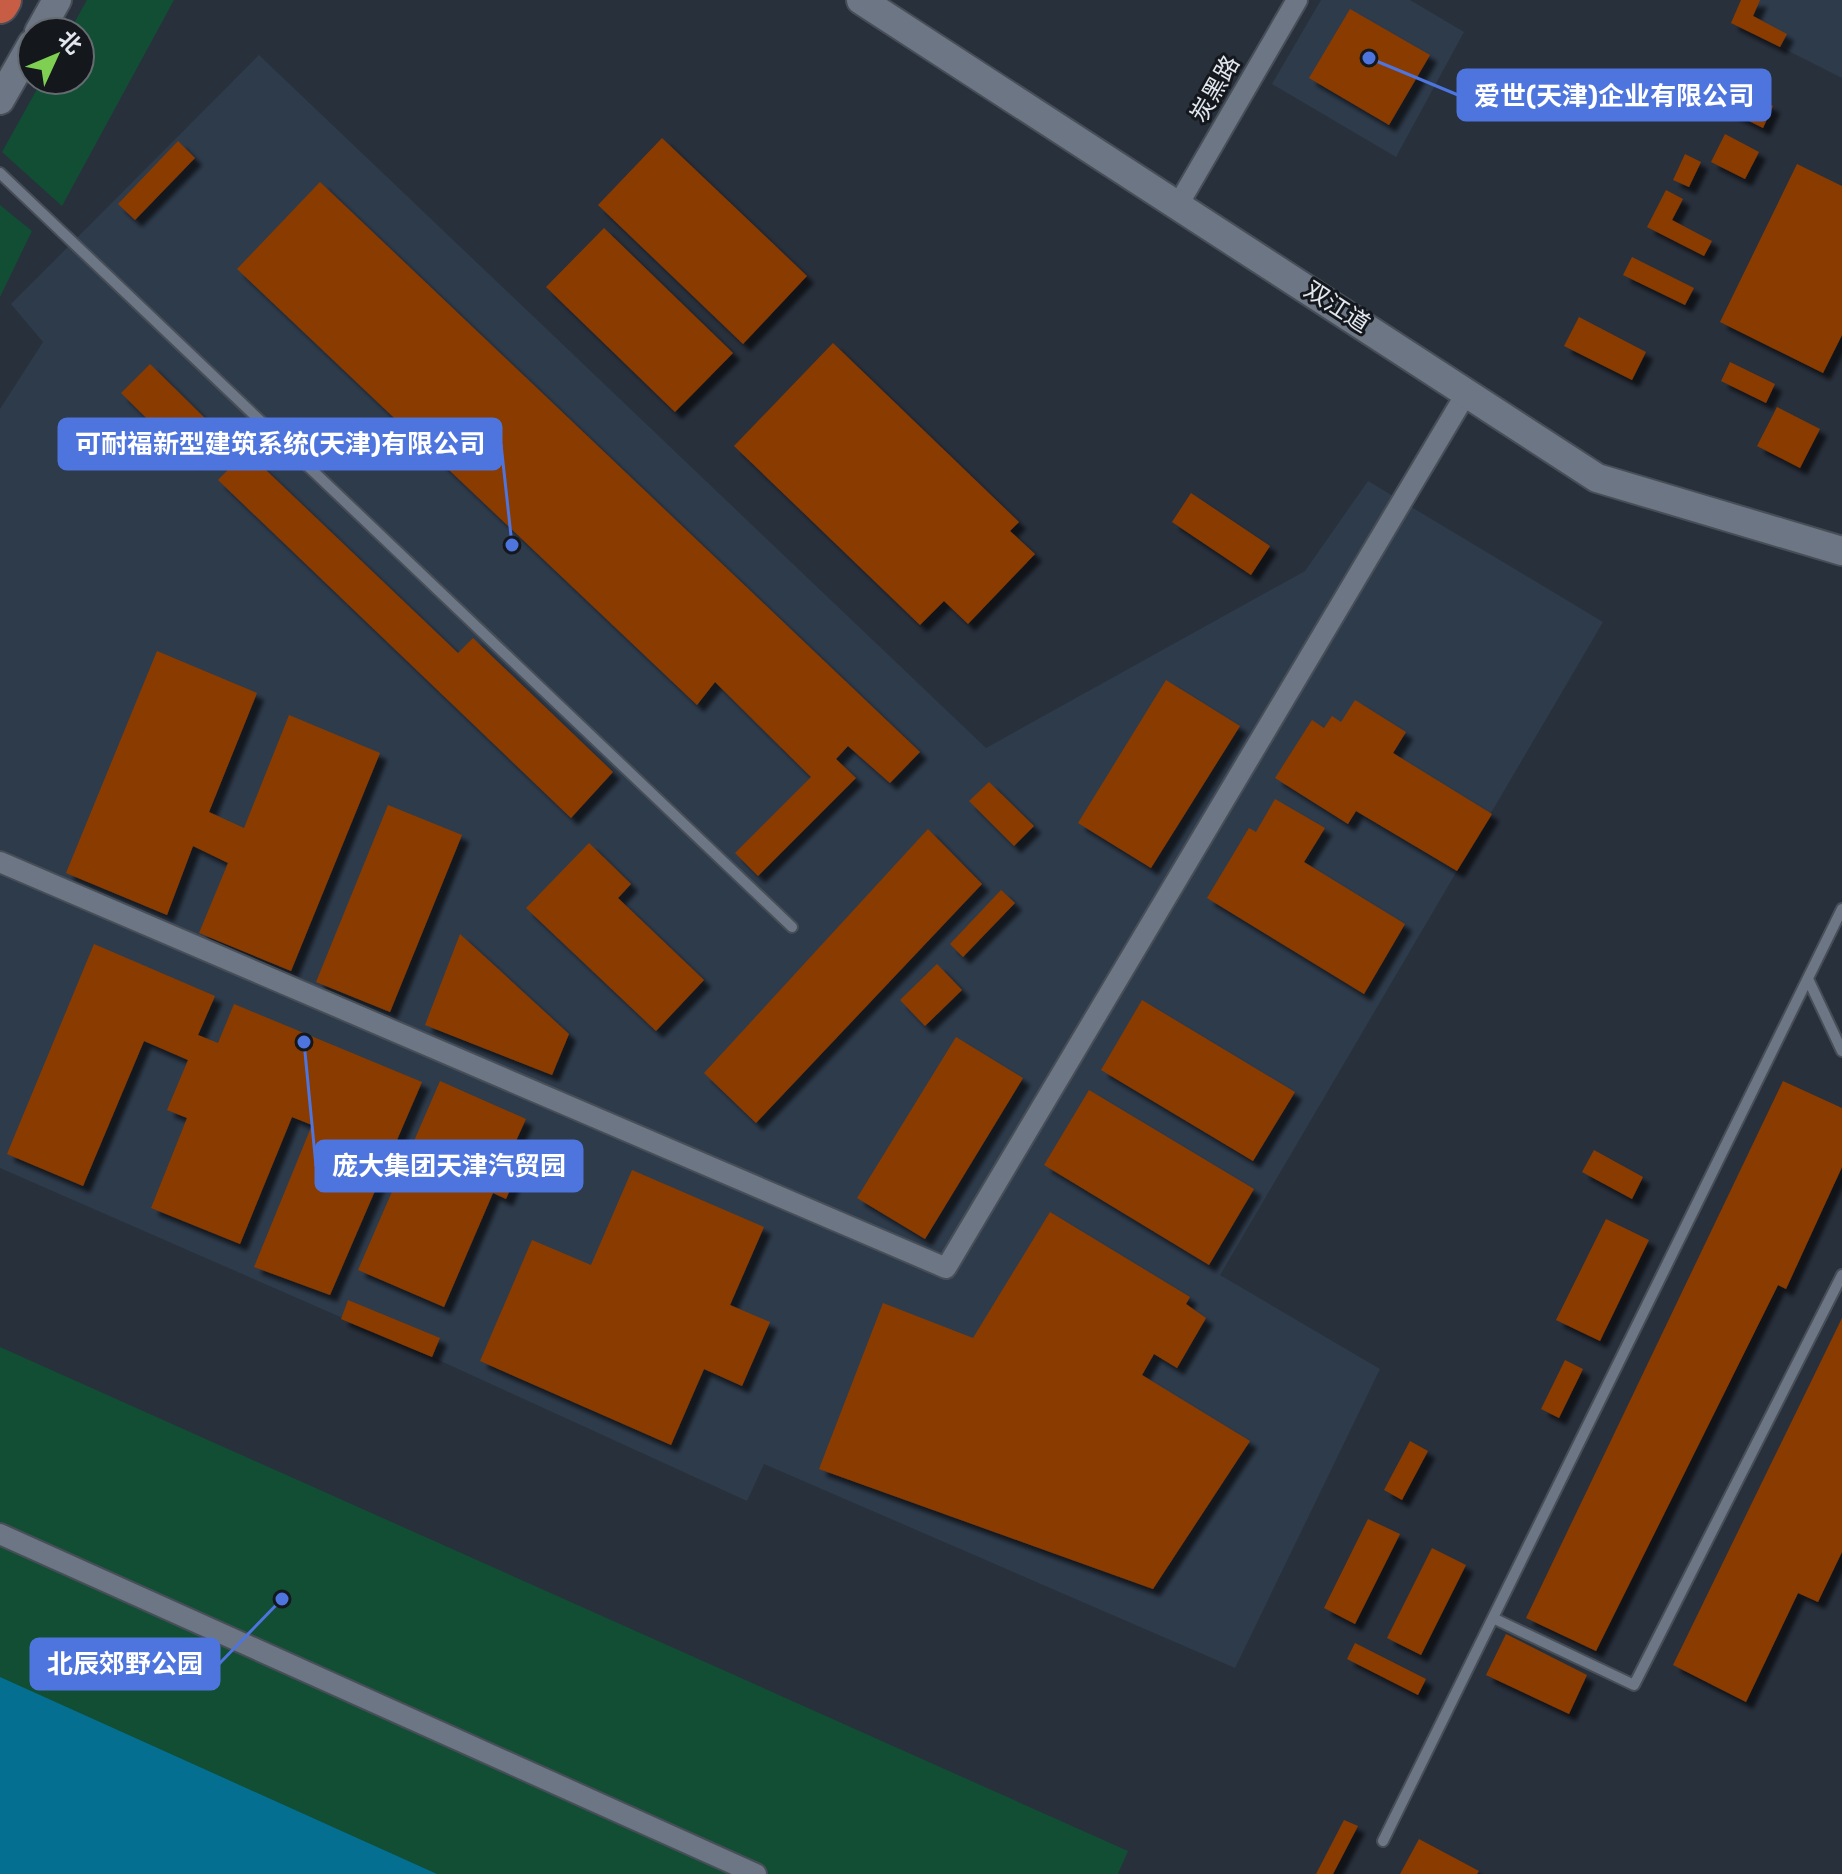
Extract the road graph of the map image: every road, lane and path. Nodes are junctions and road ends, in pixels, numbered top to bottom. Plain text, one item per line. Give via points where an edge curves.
1 (861, 0) edge
2 (1297, 0) edge
3 (16, 72) edge
4 (0, 100) edge
5 (0, 173) edge
6 (1178, 205) junction
7 (1467, 392) junction
8 (1842, 551) edge
9 (0, 862) edge
10 (1842, 909) edge
11 (792, 927) dead end
12 (1808, 979) junction
13 (1842, 1051) edge
14 (1842, 1275) edge
15 (0, 1534) edge
16 (1493, 1618) junction
17 (1383, 1841) dead end
18 (756, 1874) edge

1 - 6 main road, 双江道
2 - 6 street, 炭黑路
3 - 4 main road
5 - 11 lane
6 - 7 main road, 双江道
7 - 8 main road, 双江道 via 1597,478
7 - 9 street via 946,1268
10 - 12 lane
12 - 13 lane
12 - 16 lane
14 - 16 lane via 1634,1685
15 - 18 street
16 - 17 lane

